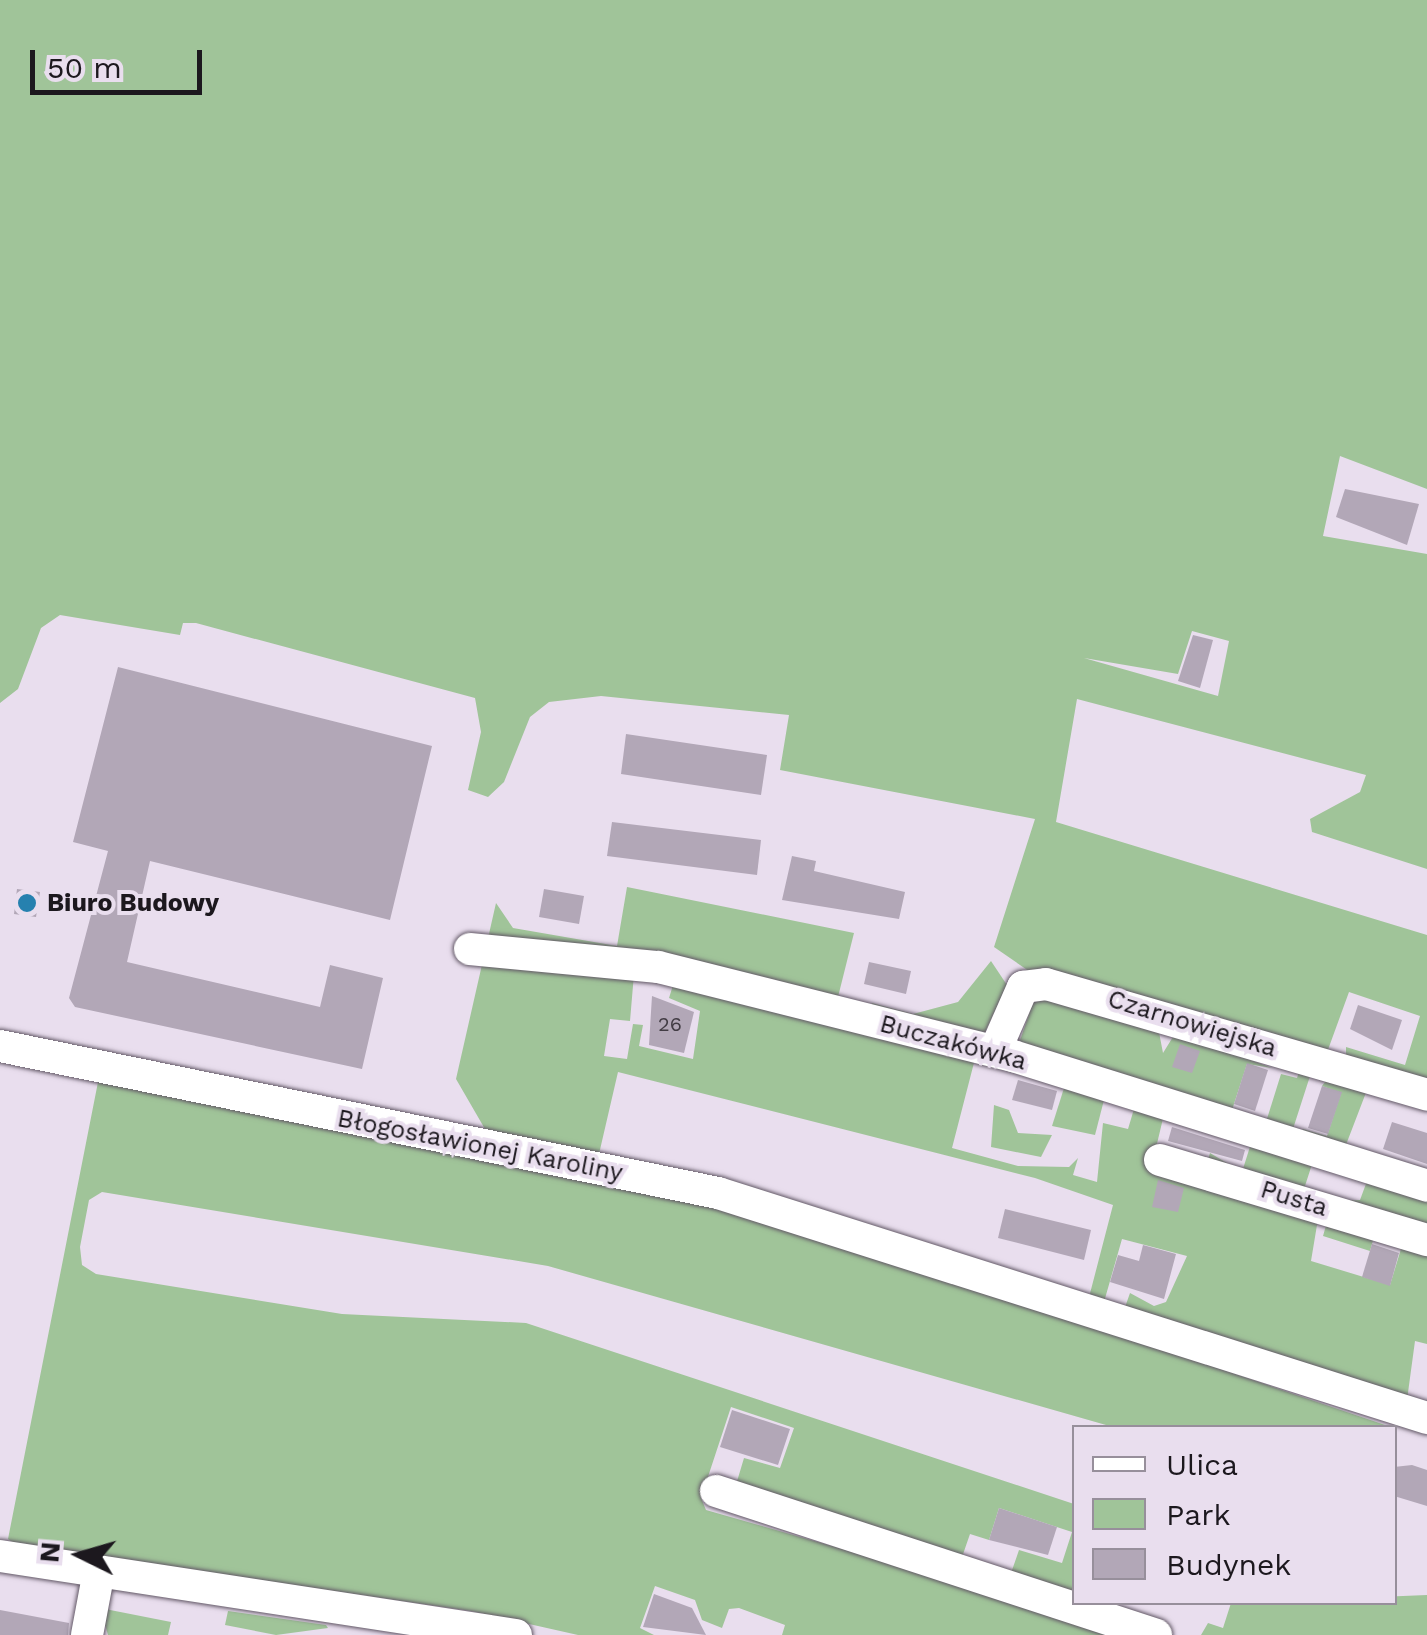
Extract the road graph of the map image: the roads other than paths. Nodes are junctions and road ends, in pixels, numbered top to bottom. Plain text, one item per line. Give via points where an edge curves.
1 (470, 949) dead end
2 (0, 1046) edge
3 (995, 1051) junction
4 (1427, 1095) edge
5 (1160, 1160) dead end
6 (1427, 1186) edge
7 (1427, 1240) edge
8 (1427, 1418) edge
9 (716, 1492) dead end
10 (0, 1556) edge
11 (99, 1571) junction
12 (366, 1624) edge
13 (87, 1635) edge
14 (516, 1635) edge
15 (1156, 1635) edge

1 - 3 street, Buczakówka via 610,958
2 - 8 street, Błogosławionej Karoliny via 718,1193
3 - 4 street, Czarnowiejska via 1023,987 1046,984
3 - 6 street, Buczakówka
5 - 7 street, Pusta
9 - 15 street
10 - 11 street
11 - 12 street
11 - 13 street
12 - 14 street

